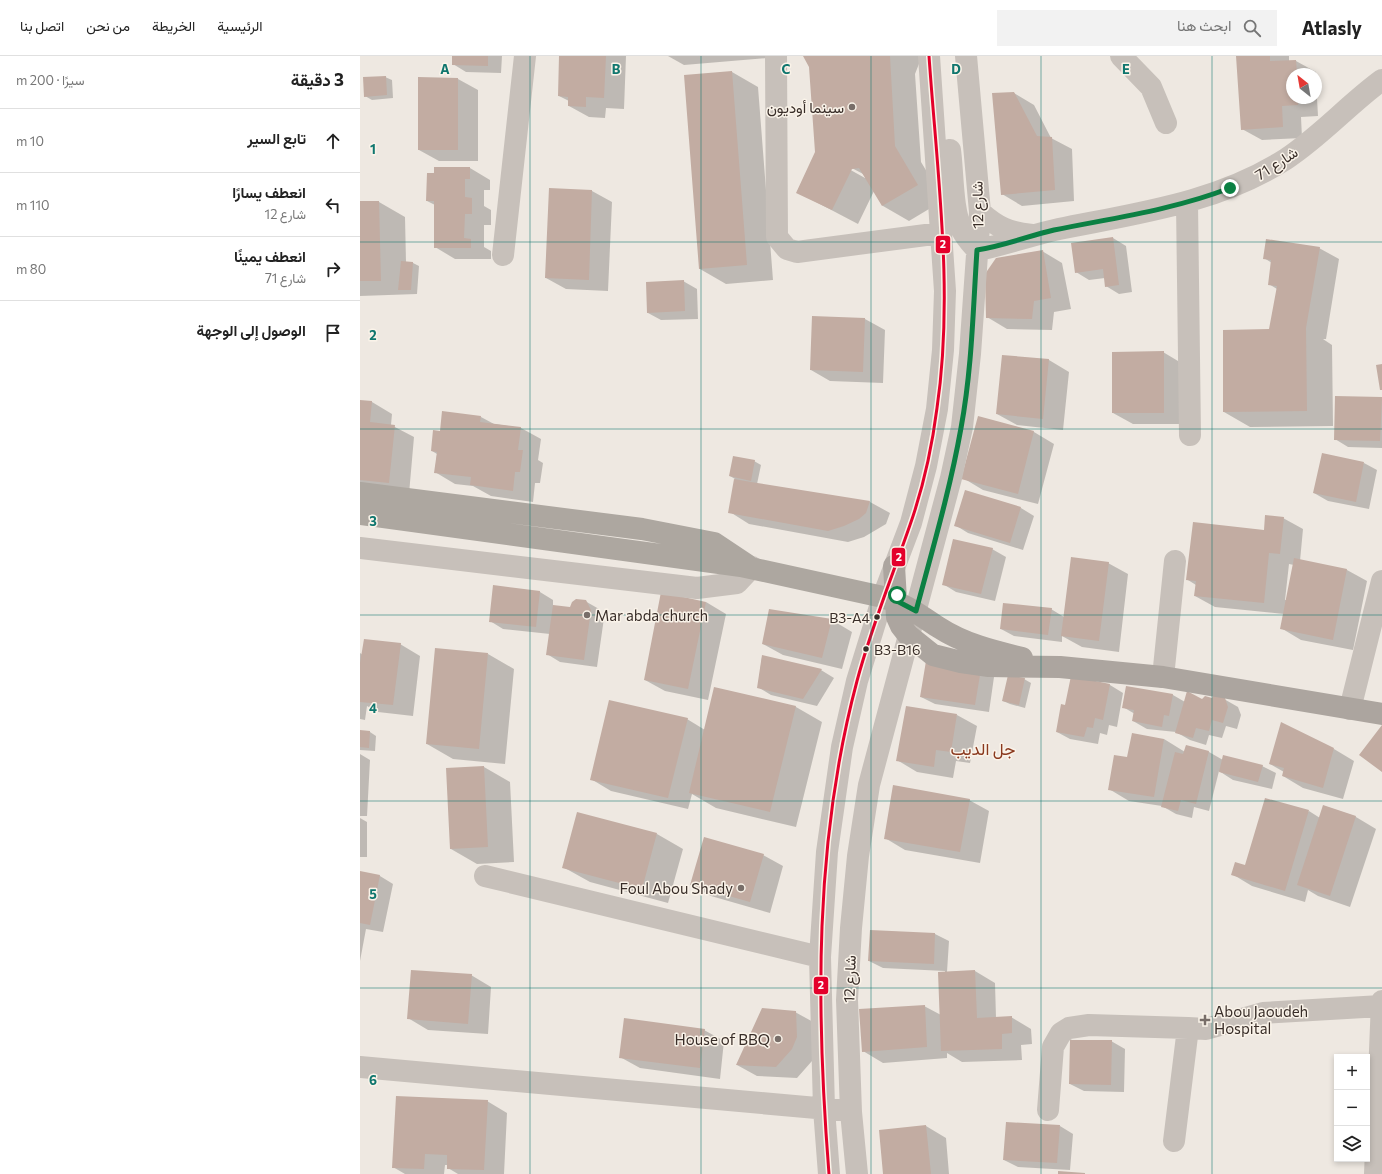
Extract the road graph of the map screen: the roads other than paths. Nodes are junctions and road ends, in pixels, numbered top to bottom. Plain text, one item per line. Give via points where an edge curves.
1 (525, 56) edge
2 (776, 56) edge
3 (929, 56) edge
4 (966, 56) edge
5 (1121, 56) edge
6 (1382, 80) edge
7 (931, 93) junction
8 (1166, 123) dead end
9 (1187, 203) junction
10 (980, 212) junction
11 (941, 233) junction
12 (1032, 235) junction
13 (977, 250) junction
14 (503, 255) dead end
15 (1190, 435) dead end
16 (360, 493) edge
17 (360, 514) edge
18 (360, 548) edge
19 (1175, 561) dead end
20 (746, 567) junction
21 (1382, 581) edge
22 (890, 599) junction
23 (916, 611) junction
24 (908, 635) junction
25 (1060, 667) junction
26 (1162, 677) junction
27 (1350, 709) junction
28 (1382, 714) edge
29 (485, 876) dead end
30 (820, 957) junction
31 (1382, 1004) edge
32 (1188, 1028) junction
33 (360, 1067) edge
34 (824, 1109) junction
35 (1048, 1110) dead end
36 (851, 1112) junction
37 (1174, 1141) dead end
38 (829, 1174) edge
39 (857, 1174) edge
40 (1375, 1174) edge

1 - 14 street
2 - 11 street via 777,237 783,245 797,252
3 - 7 street
4 - 10 street, شارع 12
5 - 8 street via 1151,87
6 - 9 street, شارع 71 via 1287,158 1246,182
7 - 11 street
7 - 13 street via 950,146 957,216 961,229
9 - 12 street, شارع 71
9 - 15 street
10 - 12 street, شارع 71 via 994,225 1013,233
10 - 13 street, شارع 12
11 - 22 street via 944,328 937,408 926,466 911,522 894,566
12 - 13 street, شارع 71
13 - 23 street, شارع 12 via 974,310 962,427 943,512
16 - 20 highway via 642,529 714,543
17 - 20 highway
18 - 20 street via 697,588 737,583
19 - 26 street
20 - 22 highway
21 - 27 street
22 - 23 main road
22 - 24 main road via 901,626
22 - 30 street via 857,681 842,747 827,852
23 - 24 street, شارع 12
23 - 25 main road via 938,628 963,640 989,650
24 - 25 main road via 933,655 961,662 990,666
24 - 36 street, شارع 12 via 869,785 858,856 847,1000
25 - 26 main road
26 - 27 main road
27 - 28 main road
29 - 30 street
30 - 34 street
31 - 32 street via 1263,1013 1206,1029
31 - 40 street
32 - 35 street via 1089,1025 1069,1028 1061,1033 1053,1046
32 - 37 street
33 - 34 street
34 - 36 street
34 - 38 street
36 - 39 street, شارع 12

